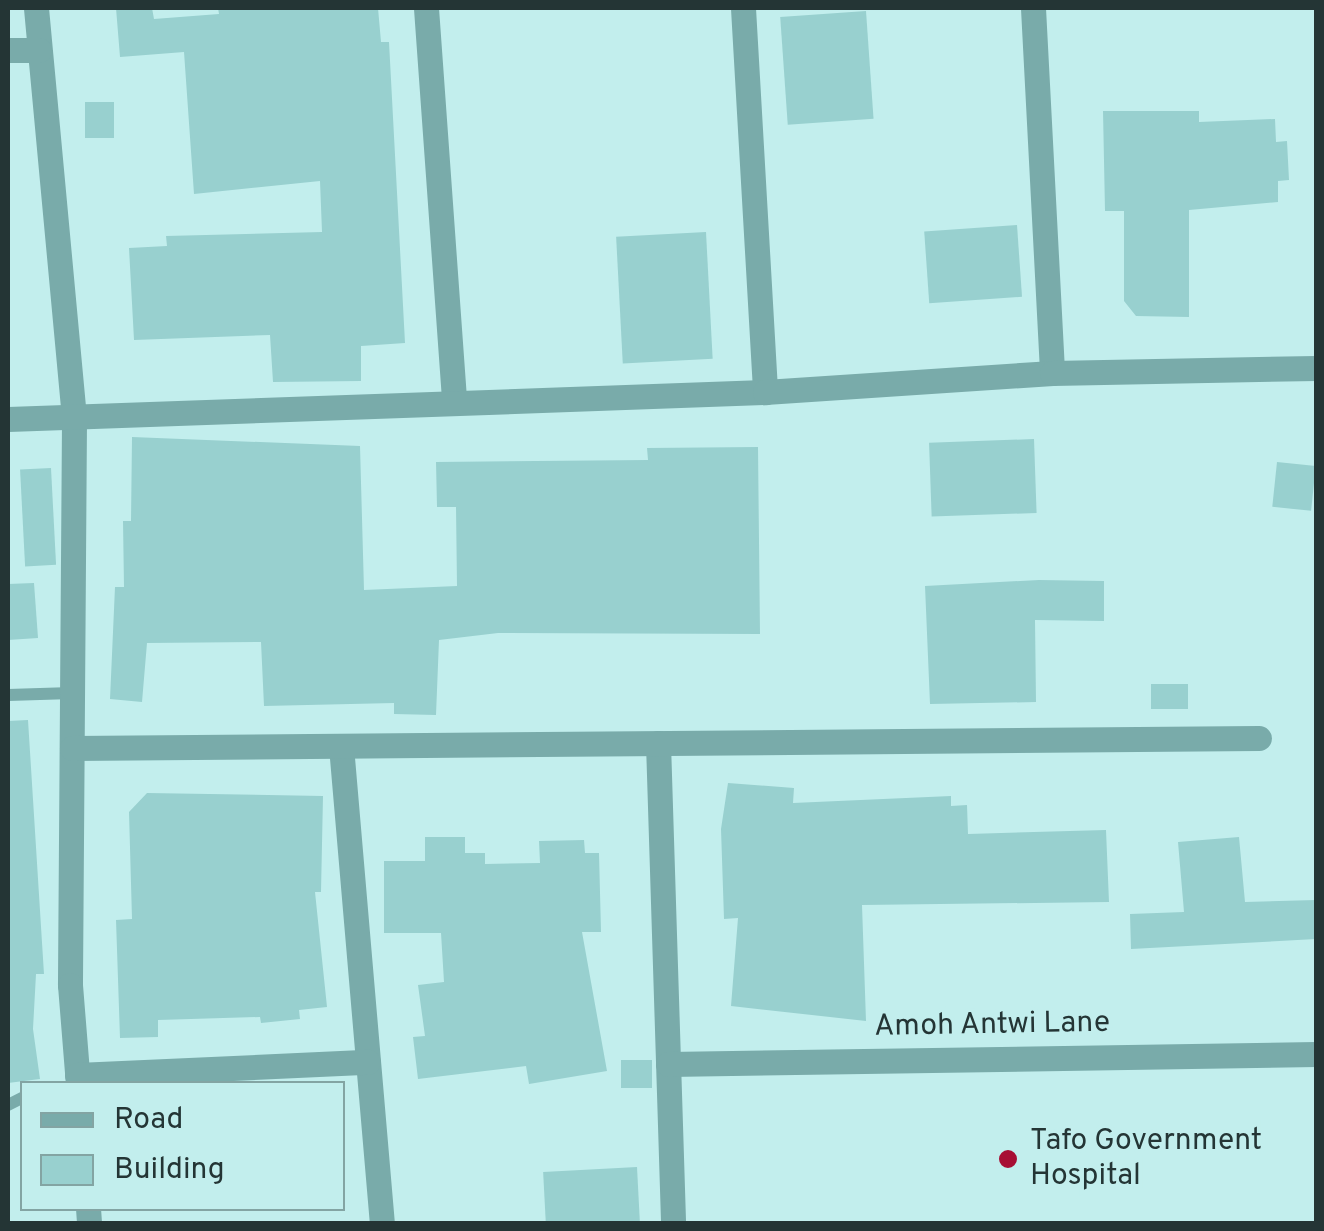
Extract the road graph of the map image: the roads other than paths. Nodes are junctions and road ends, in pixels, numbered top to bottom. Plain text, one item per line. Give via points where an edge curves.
1 (36, 8) edge
2 (426, 8) edge
3 (742, 8) edge
4 (1033, 8) edge
5 (8, 50) edge
6 (39, 50) junction
7 (1316, 368) edge
8 (1052, 373) junction
9 (765, 392) junction
10 (454, 400) junction
11 (8, 419) edge
12 (74, 421) junction
13 (72, 693) junction
14 (8, 695) edge
15 (1260, 738) dead end
16 (658, 744) junction
17 (341, 746) junction
18 (72, 748) junction
19 (1316, 1054) edge
20 (368, 1062) junction
21 (668, 1064) junction
22 (71, 1081) edge
23 (382, 1224) edge
24 (673, 1224) edge

1 - 6 street
2 - 10 street
3 - 9 street
4 - 8 street
5 - 6 street
6 - 12 street
7 - 8 street
8 - 9 street
9 - 10 street
10 - 12 street
11 - 12 street
12 - 13 street
13 - 14 lane
13 - 18 street
15 - 16 street
16 - 17 street
16 - 21 street
17 - 18 street
17 - 20 street
18 - 22 street
19 - 21 street, Amoh Antwi Lane
20 - 22 street
20 - 23 street
21 - 24 street

